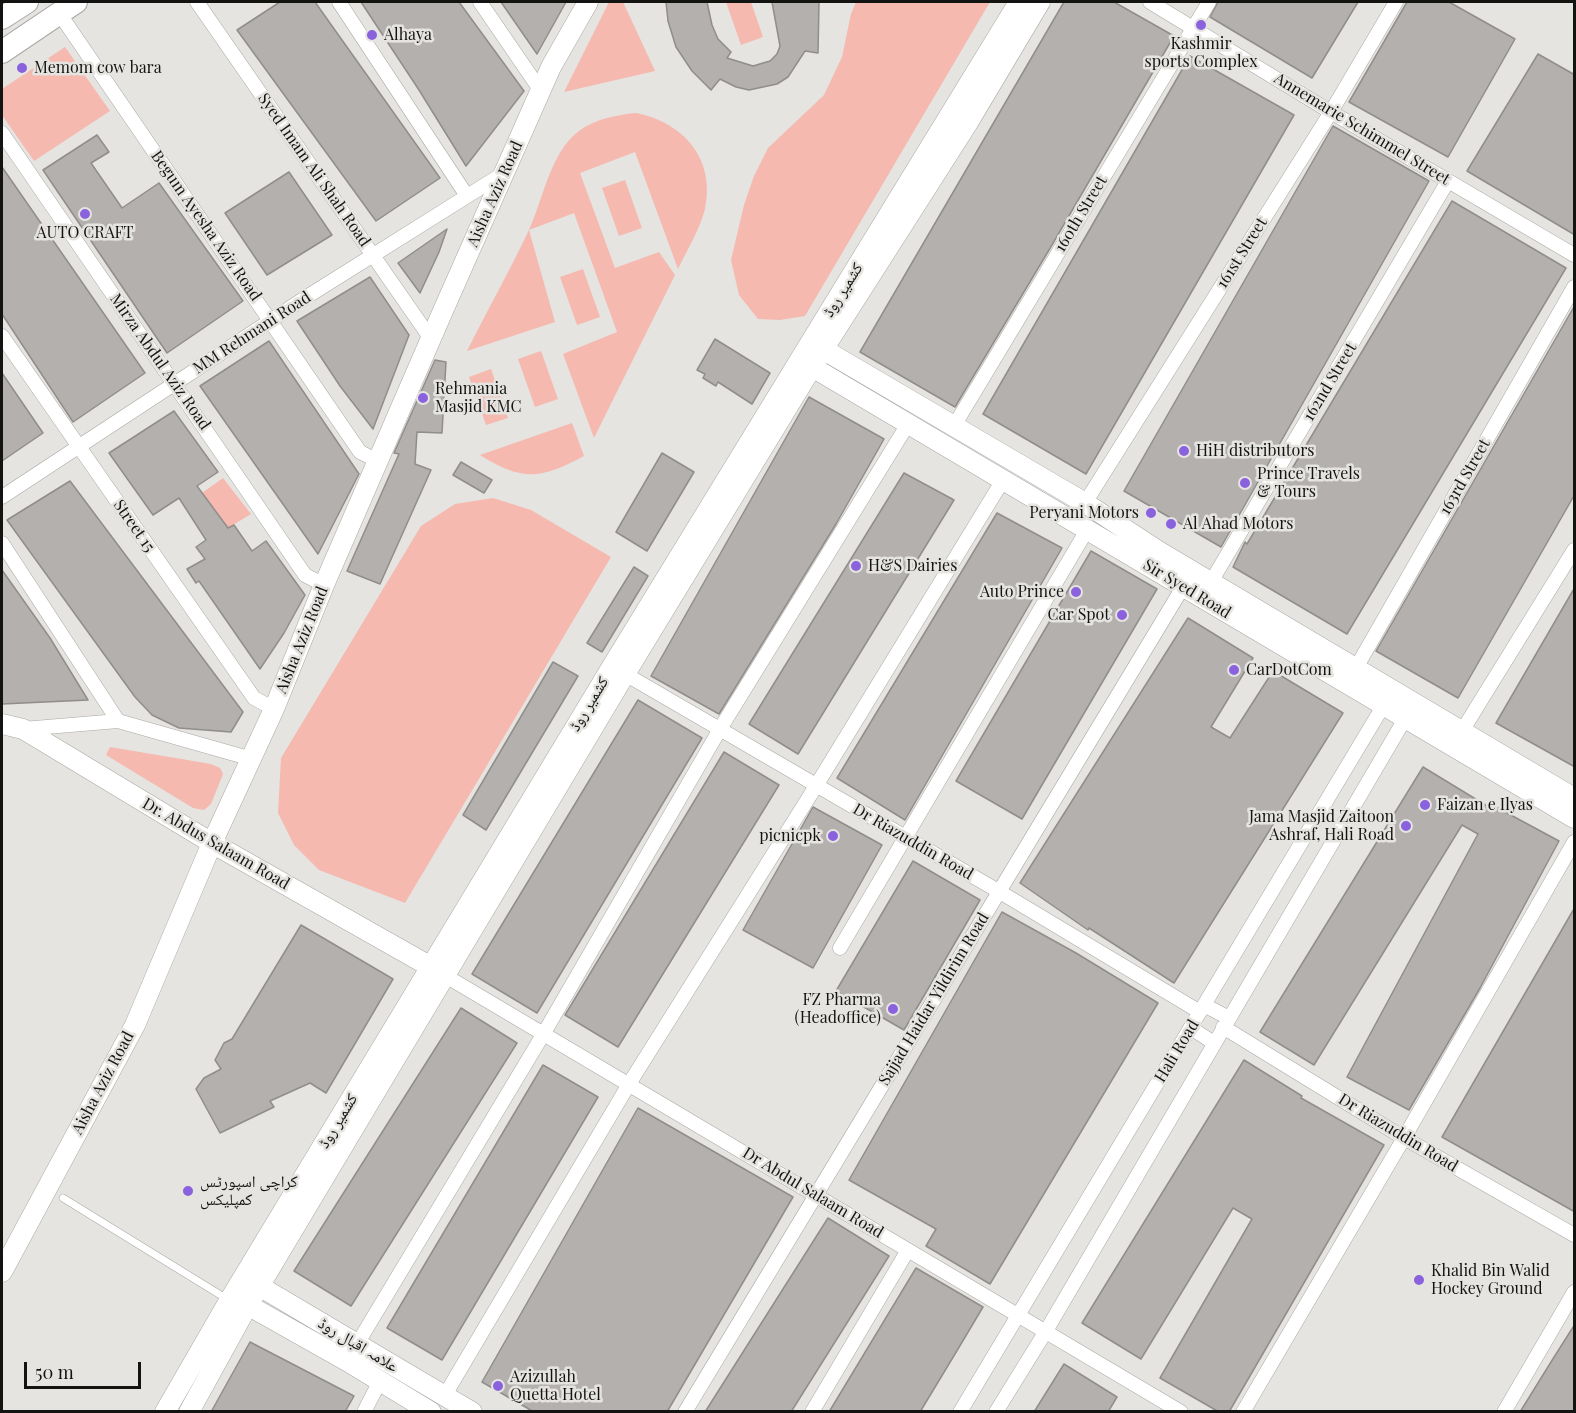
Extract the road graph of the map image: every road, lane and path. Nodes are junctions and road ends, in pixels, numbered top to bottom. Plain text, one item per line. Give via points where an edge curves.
1 (27, 2) edge
2 (197, 2) edge
3 (339, 2) edge
4 (480, 2) edge
5 (588, 2) edge
6 (1019, 2) edge
7 (1040, 2) edge
8 (1150, 2) edge
9 (1209, 2) edge
10 (1396, 2) edge
11 (67, 7) edge
12 (2, 17) edge
13 (1193, 27) junction
14 (2, 52) edge
15 (541, 91) junction
16 (1331, 112) junction
17 (2, 133) edge
18 (505, 172) junction
19 (1448, 181) junction
20 (467, 196) junction
21 (374, 255) junction
22 (1575, 255) edge
23 (1575, 287) edge
24 (271, 321) junction
25 (2, 336) edge
26 (431, 339) junction
27 (817, 346) junction
28 (806, 364) junction
29 (175, 383) junction
30 (908, 424) junction
31 (954, 426) junction
32 (78, 447) junction
33 (974, 450) junction
34 (378, 461) junction
35 (1003, 480) junction
36 (2, 497) edge
37 (1085, 503) junction
38 (1088, 530) junction
39 (2, 543) edge
40 (1575, 549) edge
41 (1155, 560) junction
42 (1211, 582) junction
43 (324, 585) junction
44 (1183, 587) junction
45 (1356, 668) junction
46 (625, 674) junction
47 (1388, 697) junction
48 (274, 709) junction
49 (1410, 710) junction
50 (118, 721) junction
51 (2, 724) edge
52 (23, 729) junction
53 (720, 729) junction
54 (1462, 731) junction
55 (252, 759) junction
56 (816, 786) junction
57 (1575, 798) edge
58 (1575, 818) edge
59 (906, 838) junction
60 (1575, 842) edge
61 (212, 843) junction
62 (999, 892) junction
63 (840, 948) dead end
64 (438, 971) junction
65 (1202, 1008) junction
66 (1226, 1023) junction
67 (1191, 1028) junction
68 (544, 1033) junction
69 (1214, 1043) junction
70 (629, 1084) junction
71 (1404, 1137) junction
72 (815, 1194) junction
73 (63, 1198) dead end
74 (1575, 1235) edge
75 (909, 1250) junction
76 (2, 1272) edge
77 (252, 1282) junction
78 (1575, 1292) edge
79 (236, 1300) junction
80 (1018, 1315) junction
81 (1046, 1331) junction
82 (352, 1352) junction
83 (380, 1381) junction
84 (445, 1395) junction
85 (165, 1412) edge
86 (189, 1412) edge
87 (364, 1412) edge
88 (431, 1412) edge
89 (472, 1412) edge
90 (685, 1412) edge
91 (812, 1412) edge
92 (960, 1412) edge
93 (996, 1412) edge
94 (1180, 1412) edge
95 (1243, 1412) edge
96 (1504, 1412) edge

1 - 12 main road
2 - 21 street, Syed Imam Ali Shah Road
3 - 20 street
4 - 15 street
5 - 15 main road, Aisha Aziz Road
6 - 27 main road, کشمیر روڈ
7 - 27 main road, کشمیر روڈ via 969,121
8 - 13 street, Annemarie Schimmel Street
9 - 13 street, 160th Street
10 - 16 street, 161st Street
11 - 14 main road
11 - 24 street, Begum Ayesha Aziz Road
13 - 16 street, Annemarie Schimmel Street
13 - 31 street, 160th Street
15 - 18 main road, Aisha Aziz Road
16 - 19 street, Annemarie Schimmel Street
16 - 37 street, 161st Street
17 - 29 street, Mirza Abdul Aziz Road
18 - 20 street, MM Rehmani Road
18 - 26 main road, Aisha Aziz Road
19 - 22 street, Annemarie Schimmel Street
19 - 42 street, 162nd Street
20 - 21 street, MM Rehmani Road
21 - 24 street, MM Rehmani Road
21 - 26 street, Syed Imam Ali Shah Road
23 - 45 street, 163rd Street
24 - 29 street, MM Rehmani Road
24 - 34 street, Begum Ayesha Aziz Road via 360,452
25 - 32 street, Street 15
26 - 34 main road, Aisha Aziz Road
27 - 28 main road, کشمیر روڈ
27 - 31 main road, Sir Syed Road
28 - 30 main road, Sir Syed Road
28 - 46 main road, کشمیر روڈ
28 - 64 main road, کشمیر روڈ via 619,655
29 - 32 street, MM Rehmani Road
29 - 43 street, Mirza Abdul Aziz Road via 304,575
30 - 33 main road, Sir Syed Road
30 - 53 street
31 - 33 main road, Sir Syed Road
32 - 36 street, MM Rehmani Road
32 - 48 street, Street 15 via 254,698
33 - 35 main road, Sir Syed Road
33 - 37 main road, Sir Syed Road
34 - 43 main road, Aisha Aziz Road
35 - 38 main road, Sir Syed Road
35 - 56 street
37 - 41 main road, Sir Syed Road
38 - 41 main road, Sir Syed Road
38 - 59 street
39 - 50 street
40 - 54 street
41 - 42 main road, Sir Syed Road
41 - 44 main road, Sir Syed Road
42 - 45 main road, Sir Syed Road
43 - 48 main road, Aisha Aziz Road
44 - 47 main road, Sir Syed Road
44 - 62 street, Sajjad Haidar Yildirim Road
45 - 47 main road, Sir Syed Road
46 - 53 street, Dr Riazuddin Road
46 - 64 main road, کشمیر روڈ
47 - 49 main road, Sir Syed Road
47 - 65 street, Hali Road
48 - 55 main road, Aisha Aziz Road
49 - 54 main road, Sir Syed Road
49 - 58 main road, Sir Syed Road
49 - 66 street, Hali Road
50 - 52 street
50 - 55 street
51 - 52 main road, Dr. Abdus Salaam Road
52 - 61 main road, Dr. Abdus Salaam Road
53 - 56 street, Dr Riazuddin Road
53 - 68 street
54 - 57 main road, Sir Syed Road
55 - 61 main road, Aisha Aziz Road
56 - 59 street, Dr Riazuddin Road
56 - 70 street
59 - 62 street, Dr Riazuddin Road
59 - 63 street
60 - 71 street
61 - 64 main road, Dr. Abdus Salaam Road
61 - 76 main road, Aisha Aziz Road via 135,1025
62 - 65 street, Dr Riazuddin Road
62 - 72 street, Sajjad Haidar Yildirim Road
64 - 68 street, Dr Abdul Salaam Road
64 - 77 main road, کشمیر روڈ
65 - 66 street, Dr Riazuddin Road
65 - 67 street, Hali Road
66 - 69 street, Hali Road
66 - 71 street, Dr Riazuddin Road
67 - 69 street
67 - 80 street, Hali Road
68 - 70 street, Dr Abdul Salaam Road
68 - 82 street
69 - 81 street, Hali Road
70 - 72 street, Dr Abdul Salaam Road
70 - 84 street
71 - 74 street, Dr Riazuddin Road
71 - 95 street
72 - 75 street, Dr Abdul Salaam Road
72 - 90 street, Sajjad Haidar Yildirim Road
73 - 79 lane
75 - 80 street, Dr Abdul Salaam Road
75 - 91 street
77 - 79 main road, کشمیر روڈ
77 - 82 main road, علامہ اقبال روڈ
78 - 96 street
79 - 82 main road, علامہ اقبال روڈ
79 - 85 main road, کشمیر روڈ
79 - 86 main road, کشمیر روڈ
80 - 81 street, Dr Abdul Salaam Road
80 - 92 street, Hali Road
81 - 93 street, Hali Road
81 - 94 street, Dr Abdul Salaam Road
82 - 83 main road, علامہ اقبال روڈ
82 - 84 main road, علامہ اقبال روڈ
83 - 87 street
83 - 88 main road, علامہ اقبال روڈ
84 - 89 main road, علامہ اقبال روڈ

